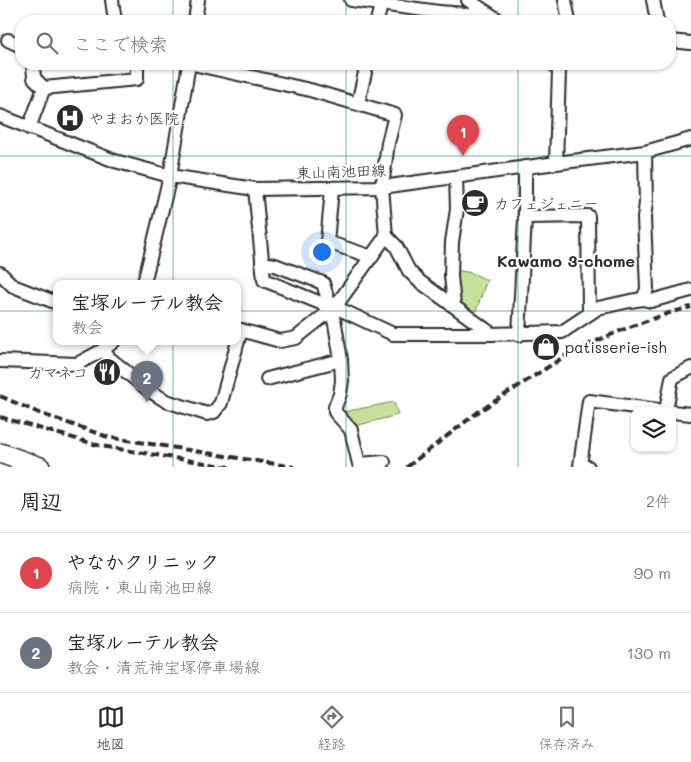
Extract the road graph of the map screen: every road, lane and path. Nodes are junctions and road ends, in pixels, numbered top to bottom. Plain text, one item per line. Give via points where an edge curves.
1 (112, 0) edge
2 (198, 0) edge
3 (351, 0) edge
4 (468, 0) edge
5 (565, 0) edge
6 (653, 0) edge
7 (381, 5) junction
8 (113, 15) edge
9 (196, 15) edge
10 (378, 15) edge
11 (429, 15) edge
12 (489, 15) edge
13 (568, 15) edge
14 (656, 15) edge
15 (8, 40) dead end
16 (676, 42) edge
17 (15, 43) edge
18 (691, 43) edge
19 (33, 70) edge
20 (137, 70) edge
21 (190, 70) edge
22 (220, 70) edge
23 (366, 70) edge
24 (558, 70) edge
25 (44, 88) junction
26 (358, 103) junction
27 (0, 116) edge
28 (29, 128) junction
29 (691, 139) edge
30 (645, 152) junction
31 (556, 163) junction
32 (525, 167) junction
33 (170, 176) junction
34 (456, 177) junction
35 (382, 187) junction
36 (255, 189) junction
37 (332, 189) junction
38 (525, 217) junction
39 (386, 236) junction
40 (372, 257) junction
41 (262, 263) junction
42 (0, 273) edge
43 (145, 280) edge
44 (691, 290) edge
45 (644, 300) junction
46 (53, 301) edge
47 (454, 305) junction
48 (333, 309) junction
49 (589, 313) junction
50 (241, 330) edge
51 (492, 334) junction
52 (519, 335) junction
53 (109, 345) edge
54 (235, 345) edge
55 (103, 350) junction
56 (341, 360) junction
57 (0, 361) edge
58 (691, 368) edge
59 (267, 379) dead end
60 (676, 412) edge
61 (691, 414) edge
62 (0, 453) edge
63 (384, 462) dead end
64 (40, 467) edge
65 (588, 467) edge

1 - 8 street
2 - 9 street
3 - 7 street
4 - 12 street
5 - 13 street
6 - 14 street
7 - 10 street
7 - 11 street
15 - 17 street
16 - 18 street
19 - 25 street via 34,78
20 - 25 street via 137,78
21 - 33 street
22 - 26 street
23 - 26 street
24 - 31 street
25 - 28 street
26 - 35 street via 395,115
27 - 28 street, 東山南池田線
28 - 33 street, 東山南池田線 via 115,161
29 - 30 street, 東山南池田線
30 - 31 street, 東山南池田線
30 - 45 street via 647,289
31 - 32 street, 東山南池田線
32 - 34 street, 東山南池田線
32 - 38 street
33 - 36 street, 東山南池田線
33 - 43 street
34 - 35 street, 東山南池田線
34 - 47 street via 457,209 451,276
35 - 37 street, 東山南池田線
35 - 39 street
36 - 37 street, 東山南池田線
36 - 41 street
37 - 40 street via 327,242
38 - 49 street via 588,216
38 - 52 street
39 - 40 street
39 - 47 street via 396,246 409,271 425,287
40 - 48 street
41 - 48 street via 264,280
41 - 48 street via 323,283
42 - 46 street via 13,286
44 - 45 street
45 - 49 street via 598,308
47 - 51 street
48 - 50 street via 296,338 280,341
48 - 51 street via 393,334
48 - 56 street
49 - 52 street via 562,332
51 - 52 street
53 - 55 street
54 - 55 street via 222,403 214,412 207,414 166,401
55 - 57 street via 78,364
56 - 59 street
56 - 63 street via 342,381 335,412 352,430 359,464
58 - 65 street via 672,378 666,411 588,401 580,466
60 - 61 street
62 - 64 street

